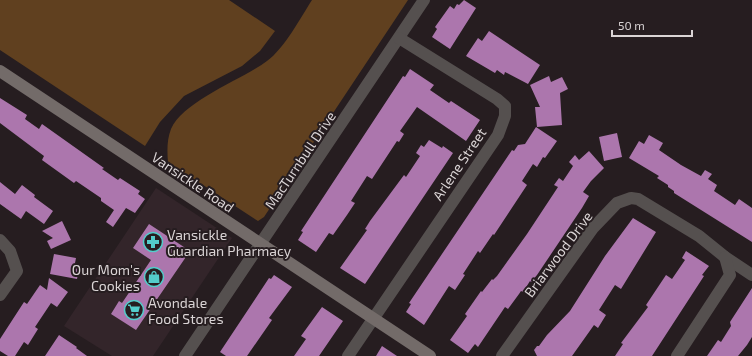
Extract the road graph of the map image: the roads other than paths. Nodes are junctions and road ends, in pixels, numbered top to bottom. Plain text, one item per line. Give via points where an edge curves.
1 (424, 0) edge
2 (399, 38) junction
3 (0, 71) edge
4 (0, 240) edge
5 (261, 245) junction
6 (725, 257) junction
7 (752, 275) edge
8 (0, 295) edge
9 (373, 319) junction
10 (185, 356) edge
11 (348, 356) edge
12 (430, 356) edge
13 (502, 356) edge
14 (676, 356) edge

1 - 2 street, MacTurnbull Drive
2 - 5 street, MacTurnbull Drive
2 - 9 street, Arlene Street via 497,99 505,106 505,116 498,134
3 - 5 street, Vansickle Road
4 - 8 street via 10,251 17,272
5 - 9 street, Vansickle Road
5 - 10 street, MacTurnbull Drive
6 - 7 street, Briarwood Drive
6 - 13 street, Briarwood Drive via 699,236 638,199 631,198 617,204 593,228
6 - 14 street via 730,275
9 - 11 street, Arlene Street
9 - 12 street, Vansickle Road

